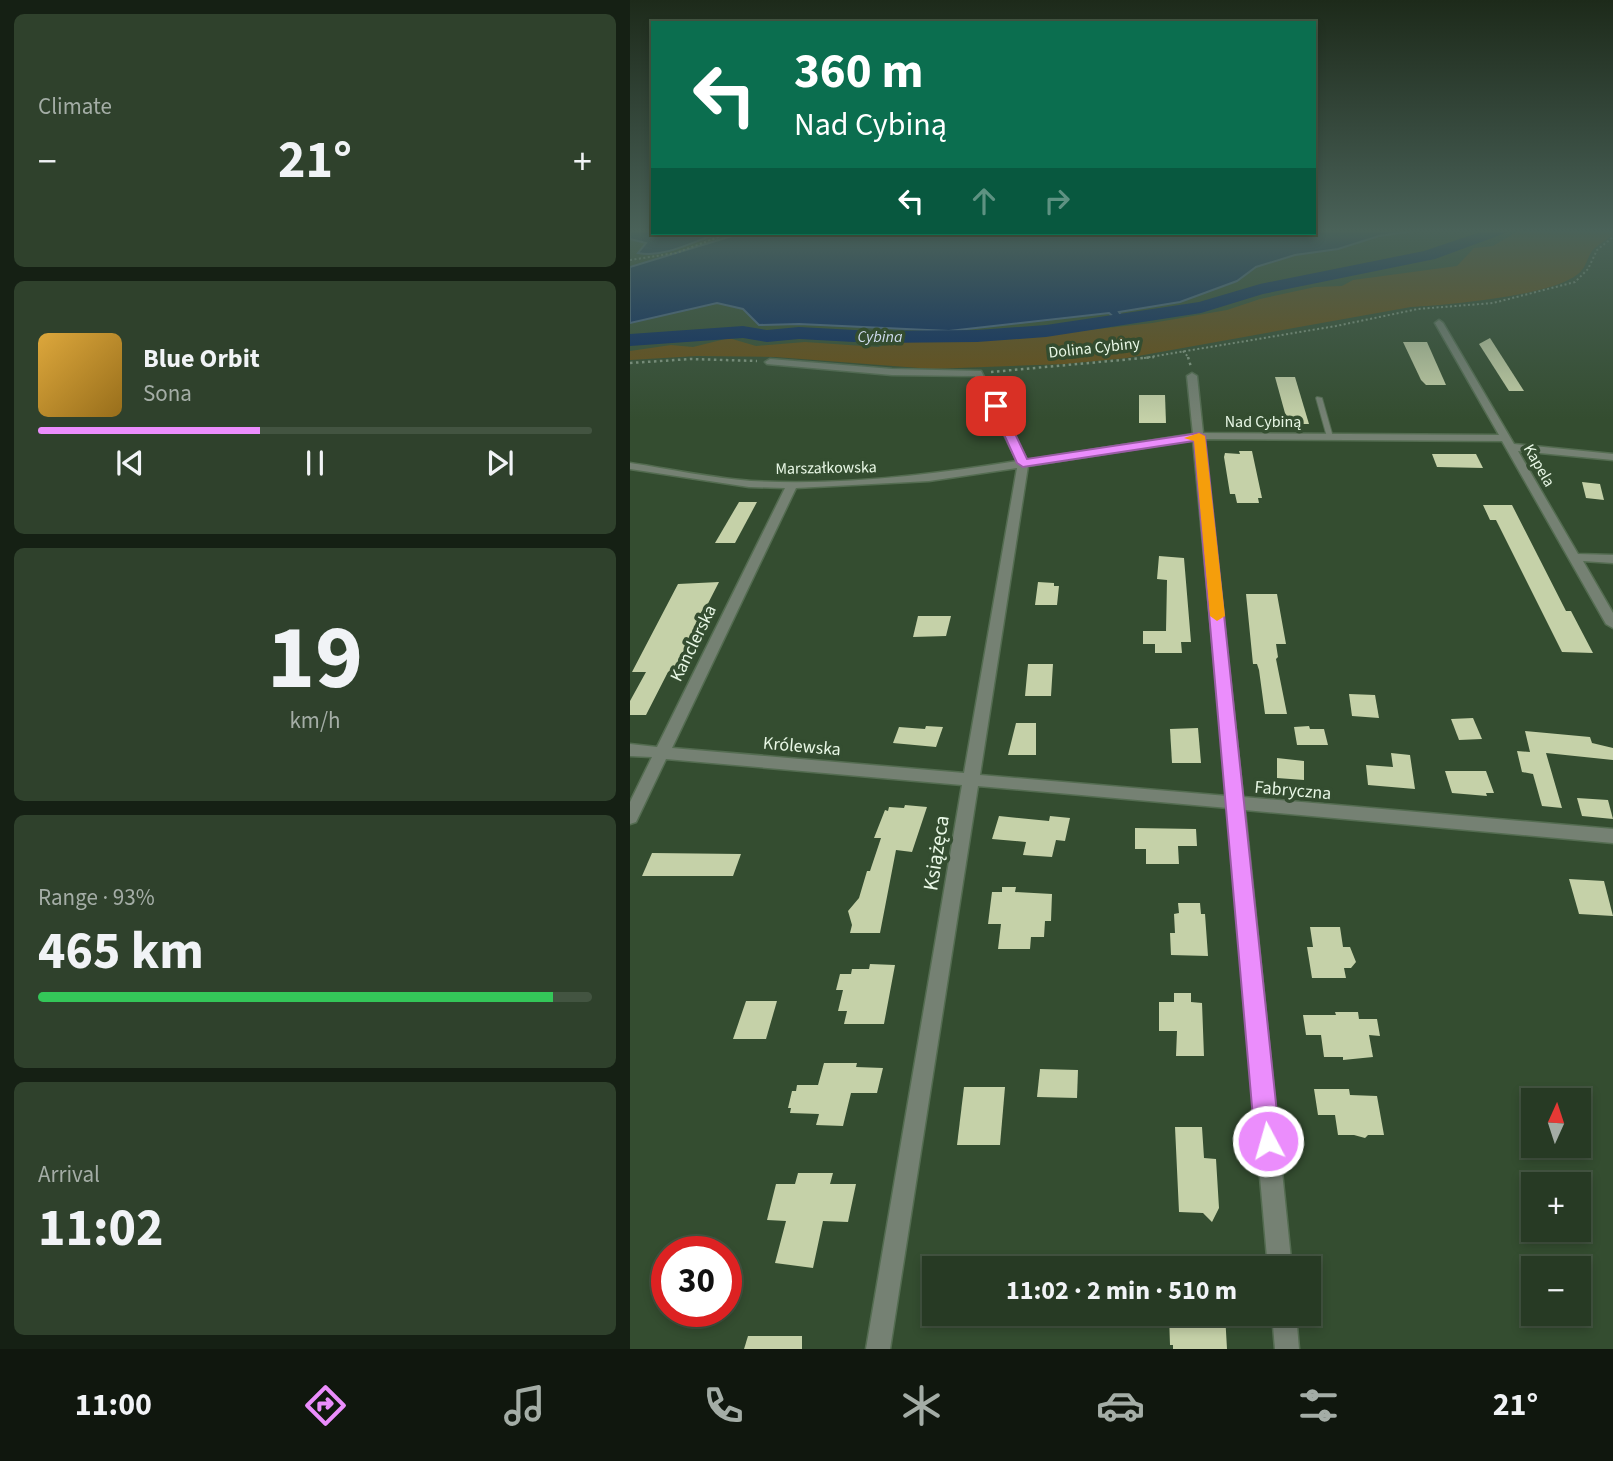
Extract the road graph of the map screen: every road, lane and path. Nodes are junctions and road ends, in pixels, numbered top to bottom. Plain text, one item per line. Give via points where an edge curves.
1 (1530, 294) edge
2 (1439, 323) dead end
3 (1183, 351) junction
4 (770, 362) joint
5 (630, 363) edge
6 (978, 373) junction
7 (1192, 376) joint
8 (1319, 398) dead end
9 (1199, 436) junction
10 (1331, 437) junction
11 (1508, 442) junction
12 (1613, 457) edge
13 (1023, 463) junction
14 (630, 466) edge
15 (792, 485) junction
16 (1574, 557) junction
17 (1613, 559) edge
18 (1613, 624) edge
19 (630, 750) edge
20 (662, 752) junction
21 (971, 780) junction
22 (1236, 804) junction
23 (630, 818) edge
24 (1613, 836) edge
25 (1279, 1256) edge
26 (1285, 1326) edge
27 (878, 1349) edge
28 (1287, 1349) edge

1 - 3 path, Dolina Cybiny
2 - 11 street, Kapela
3 - 6 path, Dolina Cybiny via 1128,361
3 - 7 path
4 - 5 path via 691,359
4 - 6 street via 892,372
6 - 13 street
7 - 9 street
8 - 10 lane
9 - 10 street, Nad Cybiną
9 - 13 street, Nad Cybiną
9 - 22 street
10 - 11 street, Nad Cybiną
11 - 12 street, Nad Cybiną
11 - 16 street, Kapela
13 - 15 street, Marszałkowska via 929,478
13 - 21 street, Książęca
14 - 15 street, Marszałkowska via 749,484
15 - 20 street, Kanclerska
16 - 17 street
16 - 18 street, Kapela
19 - 20 street, Królewska
20 - 21 street, Królewska
20 - 23 street, Kanclerska
21 - 22 street, Fabryczna
21 - 27 street, Książęca
22 - 24 street, Fabryczna
22 - 25 street
26 - 28 street

